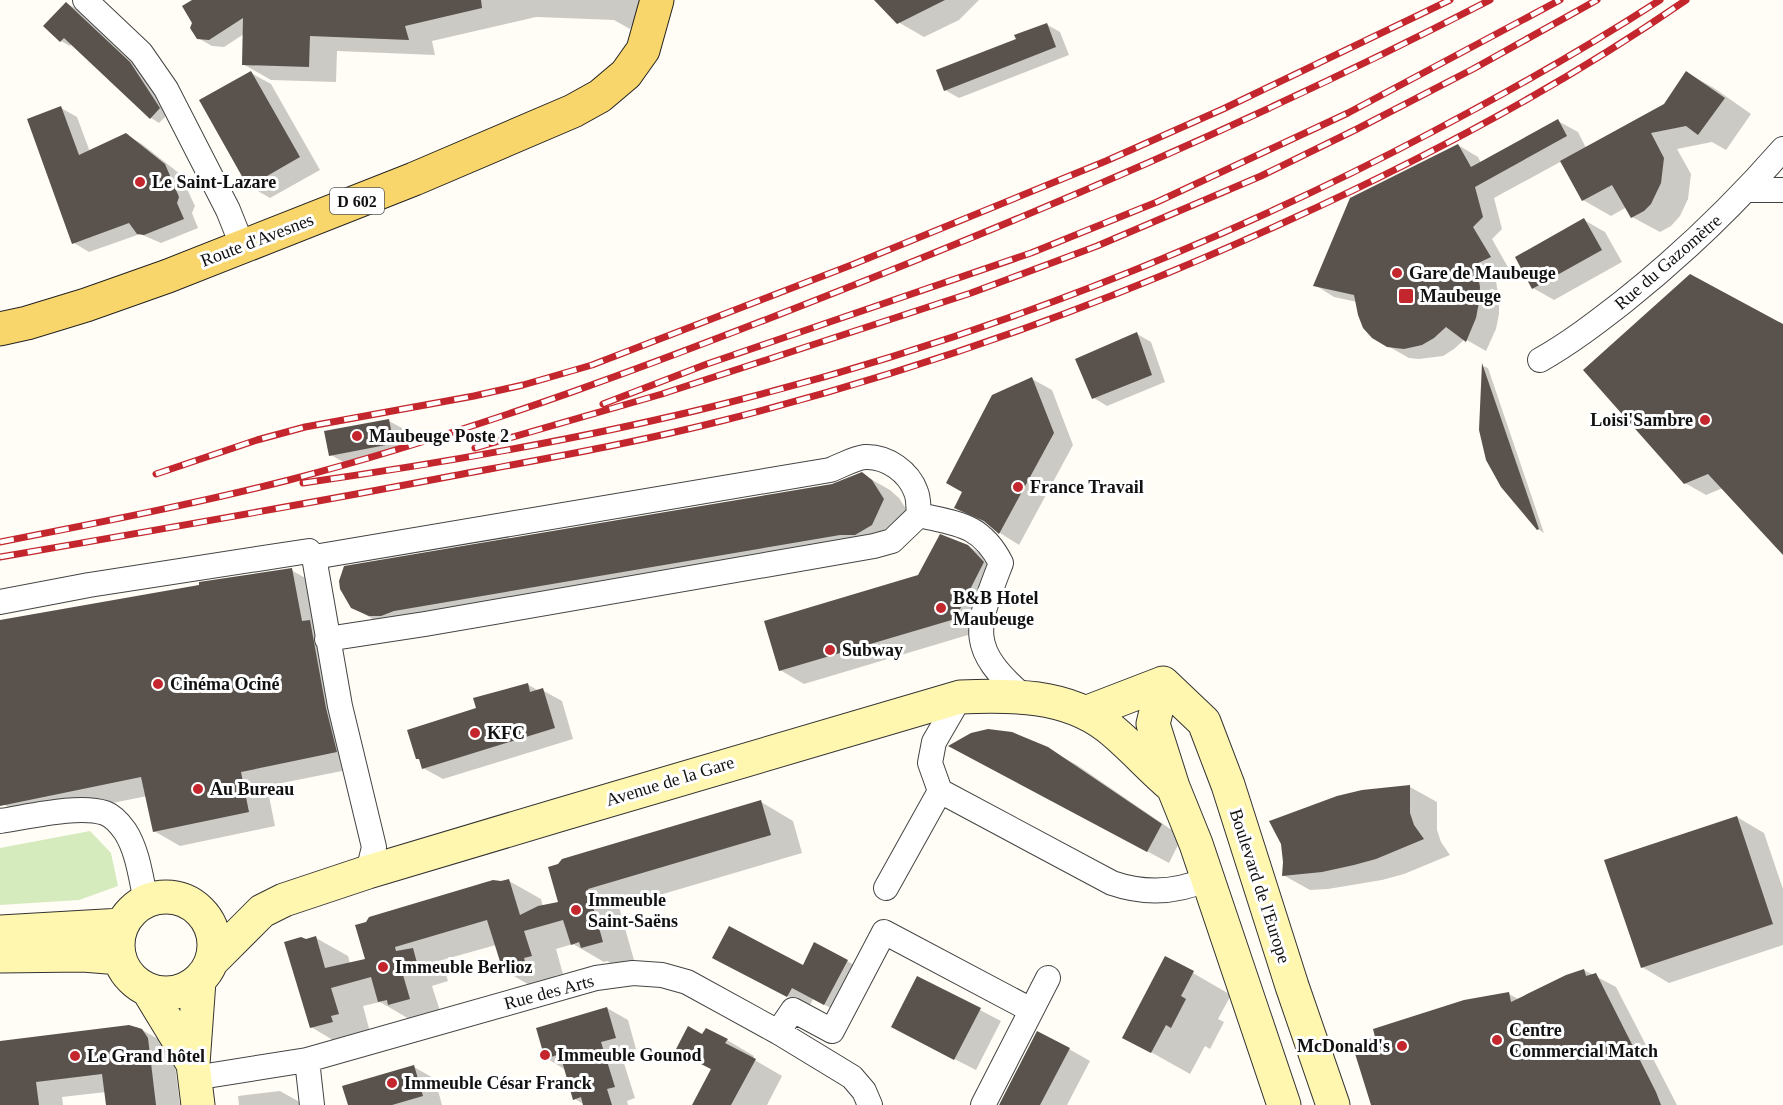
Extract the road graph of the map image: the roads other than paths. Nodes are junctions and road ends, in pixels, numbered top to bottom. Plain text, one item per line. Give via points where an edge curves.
1 (85, 0) edge
2 (657, 0) edge
3 (1783, 149) edge
4 (1747, 190) junction
5 (1783, 190) edge
6 (242, 245) junction
7 (0, 329) edge
8 (1540, 360) dead end
9 (919, 515) junction
10 (314, 557) junction
11 (0, 602) edge
12 (327, 639) junction
13 (1162, 683) junction
14 (960, 697) junction
15 (1024, 697) junction
16 (1084, 712) junction
17 (1167, 782) junction
18 (940, 792) junction
19 (0, 821) edge
20 (369, 872) junction
21 (1207, 879) junction
22 (886, 888) dead end
23 (146, 901) junction
24 (262, 911) junction
25 (206, 917) junction
26 (122, 925) junction
27 (0, 932) edge
28 (0, 956) edge
29 (120, 958) junction
30 (206, 971) junction
31 (1048, 978) dead end
32 (148, 990) junction
33 (1031, 1010) junction
34 (778, 1032) junction
35 (307, 1060) junction
36 (195, 1082) edge
37 (312, 1105) edge
38 (870, 1105) edge
39 (983, 1105) edge
40 (1284, 1105) edge
41 (1333, 1105) edge

1 - 6 street via 141,53 166,89
2 - 6 main road, Route d'Avesnes / D 602 via 643,50 626,74 600,96 414,179
3 - 4 street, Rue du Gazomètre
4 - 5 street
4 - 8 street, Rue du Gazomètre via 1669,266 1576,338
6 - 7 main road, Route d'Avesnes / D 602 via 86,305
9 - 10 street via 917,493 908,477 893,464 864,457 830,470
9 - 12 street via 892,541 873,546
9 - 15 street via 964,525 992,547 1001,563 984,607 982,645 995,669
10 - 11 street via 309,551
10 - 12 street
12 - 20 street via 374,847
13 - 16 main road
13 - 17 main road via 1153,724
13 - 41 main road, Boulevard de l'Europe via 1204,722
14 - 15 main road, Avenue de la Gare
14 - 18 street via 934,742 930,763
14 - 20 main road, Avenue de la Gare
15 - 16 main road, Avenue de la Gare
16 - 17 main road, Avenue de la Gare via 1122,738
17 - 21 main road via 1188,822
18 - 21 street via 1131,890 1188,888
18 - 22 street
19 - 23 street via 70,810 106,813 125,831
20 - 24 main road, Avenue de la Gare
21 - 40 main road
23 - 25 main road via 170,897 184,900
23 - 26 main road
24 - 25 main road, Avenue de la Gare
24 - 30 main road, Avenue de la Gare
25 - 30 main road via 215,946
26 - 27 main road
26 - 29 main road
28 - 29 main road
29 - 32 main road via 129,977
30 - 32 main road via 188,989 175,993
30 - 36 main road
31 - 33 street
32 - 36 main road
33 - 34 street via 884,933 832,1031 794,1010
33 - 39 street
34 - 35 street, Rue des Arts via 687,982 633,973 596,978
34 - 38 street, Rue des Arts via 852,1077
35 - 36 street, Rue des Arts
35 - 37 street

